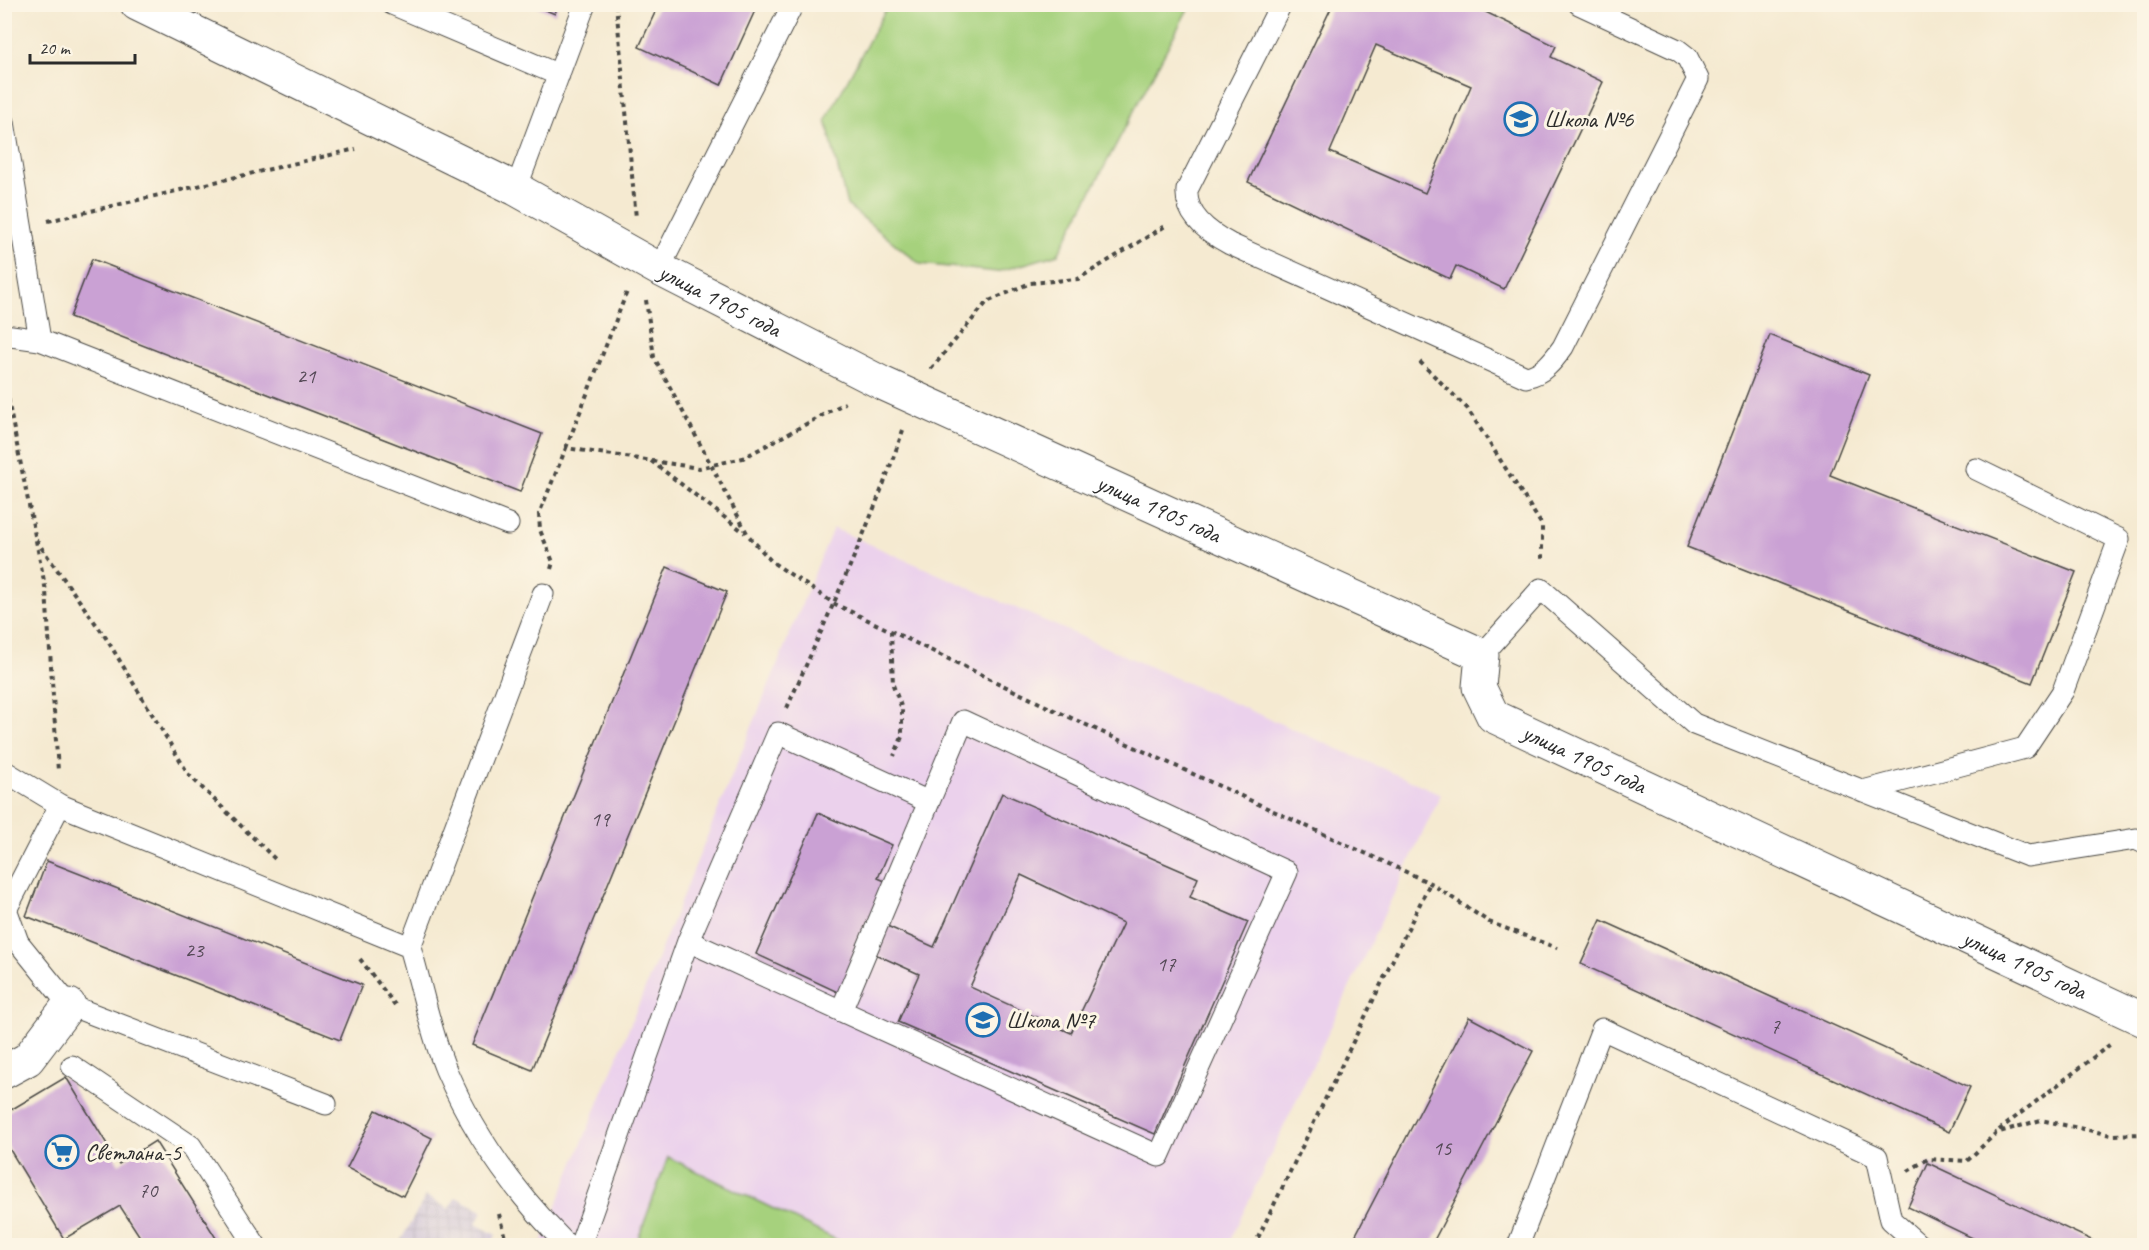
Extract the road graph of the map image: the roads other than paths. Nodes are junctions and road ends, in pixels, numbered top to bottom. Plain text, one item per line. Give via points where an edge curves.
1 (137, 4) edge
2 (392, 4) edge
3 (585, 4) edge
4 (793, 4) edge
5 (1281, 4) edge
6 (1579, 4) edge
7 (559, 75) junction
8 (4, 122) edge
9 (516, 189) junction
10 (649, 264) junction
11 (4, 335) edge
12 (40, 340) junction
13 (1976, 469) dead end
14 (508, 524) dead end
15 (543, 594) dead end
16 (1482, 655) junction
17 (4, 771) edge
18 (1863, 791) junction
19 (929, 802) junction
20 (60, 805) junction
21 (2145, 843) edge
22 (6, 906) edge
23 (688, 941) junction
24 (410, 947) junction
25 (69, 1005) junction
26 (841, 1011) junction
27 (2145, 1020) edge
28 (72, 1066) dead end
29 (4, 1072) edge
30 (326, 1104) dead end
31 (256, 1245) edge
32 (568, 1245) edge
33 (580, 1245) edge
34 (1518, 1245) edge
35 (1920, 1245) edge

1 - 9 street, улица 1905 года
2 - 7 lane
3 - 7 lane
4 - 10 lane
5 - 6 lane via 1187,190 1190,210 1207,229 1230,244 1516,375 1534,376 1563,347 1698,80 1687,57 1678,50
7 - 9 lane
8 - 12 lane
9 - 10 street, улица 1905 года
10 - 16 street, улица 1905 года via 882,383
11 - 12 lane
12 - 14 lane
13 - 18 lane via 2119,539 2063,691 2025,748
15 - 24 lane
16 - 18 lane via 1541,589 1694,724
16 - 27 street, улица 1905 года via 1479,687 1493,716
17 - 20 lane
18 - 21 lane via 2028,856 2136,839
19 - 23 lane via 778,733
19 - 26 lane
19 - 26 lane via 963,721 1287,872 1159,1156
20 - 22 lane
20 - 24 lane
22 - 25 lane via 18,942
23 - 26 lane
23 - 33 lane
24 - 32 lane via 445,1068 473,1128 546,1224
25 - 29 street via 28,1059
25 - 30 lane
28 - 31 lane via 191,1146
34 - 35 lane via 1602,1029 1877,1157 1891,1220

